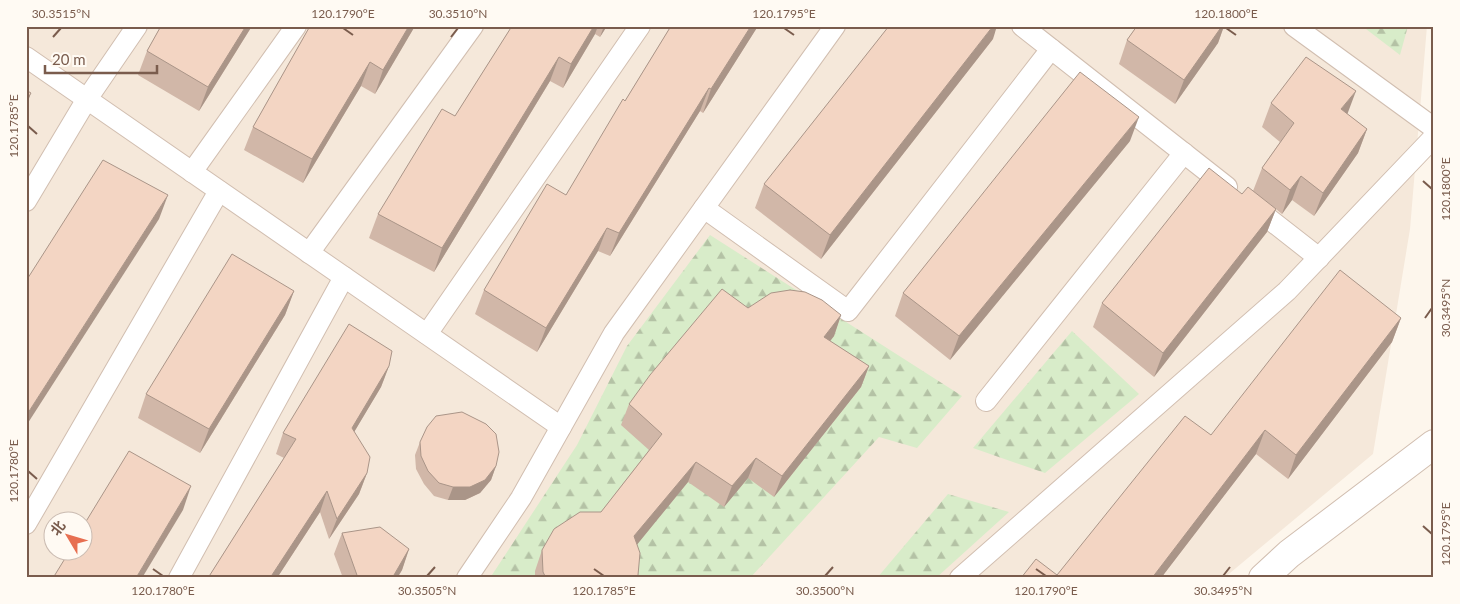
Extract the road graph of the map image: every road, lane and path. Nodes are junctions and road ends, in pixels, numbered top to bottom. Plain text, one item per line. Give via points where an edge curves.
1 (137, 26) edge
2 (296, 26) edge
3 (472, 26) edge
4 (640, 26) edge
5 (835, 26) edge
6 (1022, 26) edge
7 (1294, 26) edge
8 (1051, 49) junction
9 (26, 57) edge
10 (87, 100) junction
11 (1434, 128) edge
12 (1434, 137) edge
13 (1184, 153) junction
14 (192, 172) junction
15 (219, 191) junction
16 (26, 200) edge
17 (704, 208) junction
18 (309, 253) junction
19 (1319, 258) junction
20 (344, 277) junction
21 (427, 334) junction
22 (986, 401) dead end
23 (561, 427) junction
24 (1434, 444) edge
25 (26, 524) edge
26 (179, 578) edge
27 (467, 578) edge
28 (960, 578) edge
29 (1262, 578) edge

1 - 10 lane
2 - 14 lane
3 - 18 lane
4 - 21 lane
5 - 17 lane
6 - 8 lane
7 - 11 lane
8 - 13 lane
8 - 17 lane via 848,311
9 - 10 lane
10 - 14 lane
10 - 16 lane
12 - 19 lane
13 - 19 lane
13 - 22 lane
14 - 15 lane
15 - 18 lane
15 - 25 lane
17 - 23 lane via 614,333
18 - 20 lane
19 - 28 lane via 1287,291
20 - 21 lane
20 - 26 lane
21 - 23 lane
23 - 27 lane via 521,498
24 - 29 street

